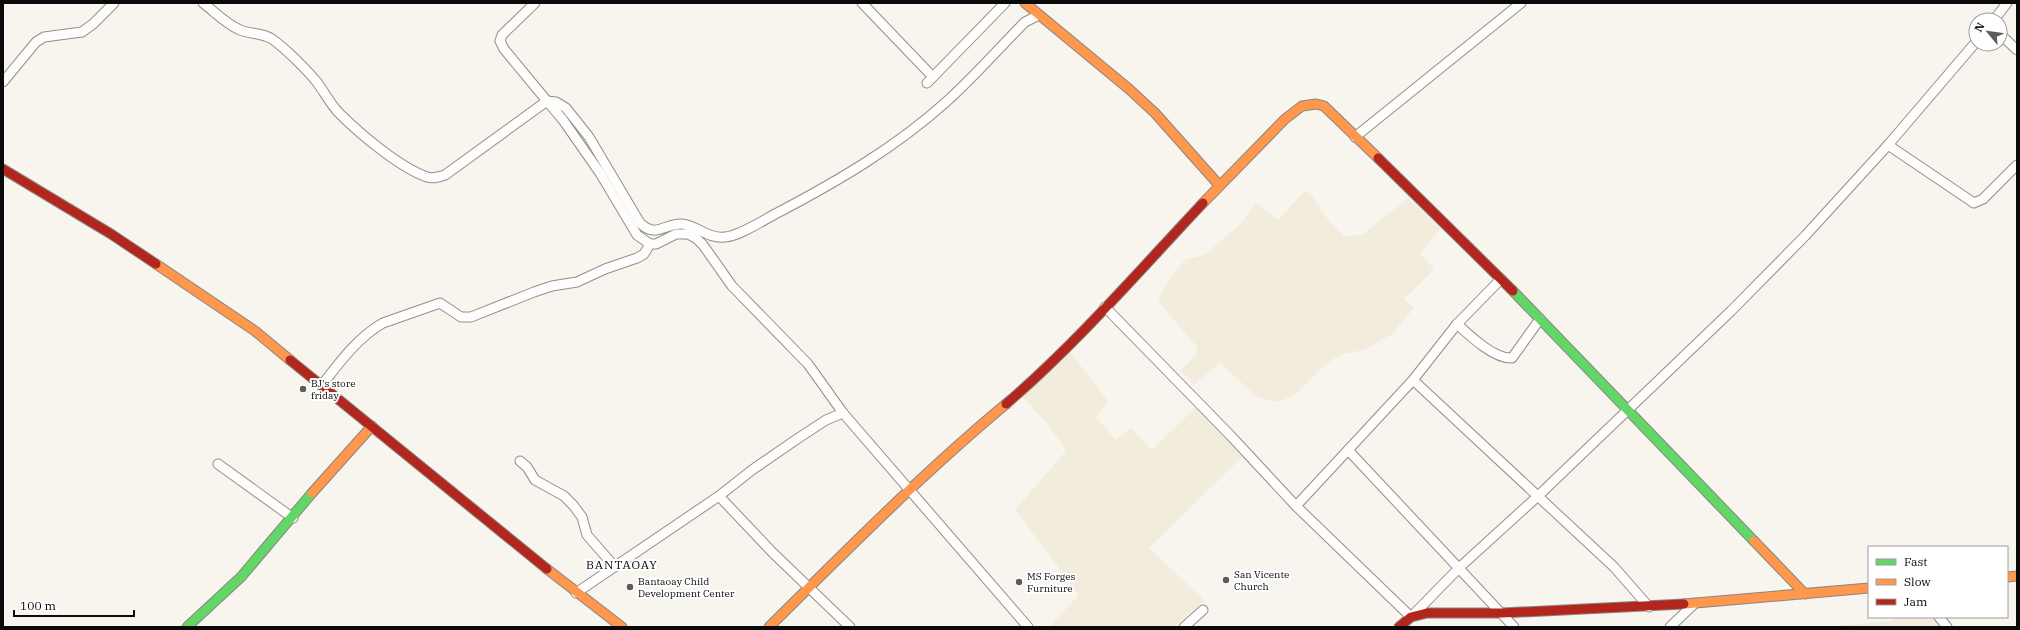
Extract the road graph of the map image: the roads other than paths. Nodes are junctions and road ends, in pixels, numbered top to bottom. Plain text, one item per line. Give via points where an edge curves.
1 (114, 3) edge
2 (203, 3) edge
3 (535, 3) edge
4 (862, 3) edge
5 (1006, 3) edge
6 (1521, 3) edge
7 (2007, 3) edge
8 (1027, 4) edge
9 (2000, 12) edge
10 (1039, 15) junction
11 (2008, 42) edge
12 (2017, 50) edge
13 (1968, 51) edge
14 (3, 82) edge
15 (547, 101) junction
16 (1355, 137) junction
17 (1888, 145) junction
18 (2017, 165) edge
19 (3, 169) edge
20 (1219, 185) junction
21 (650, 244) junction
22 (1501, 279) junction
23 (1105, 307) junction
24 (1540, 319) junction
25 (1457, 324) junction
26 (1413, 380) junction
27 (322, 385) junction
28 (1628, 409) junction
29 (843, 413) junction
30 (372, 426) junction
31 (1348, 450) junction
32 (520, 461) dead end
33 (218, 464) dead end
34 (910, 491) junction
35 (719, 496) junction
36 (1538, 496) junction
37 (1296, 506) junction
38 (293, 518) junction
39 (614, 566) junction
40 (1460, 567) junction
41 (809, 587) junction
42 (1868, 588) edge
43 (576, 592) junction
44 (1805, 594) junction
45 (1694, 604) junction
46 (1649, 607) junction
47 (1203, 610) dead end
48 (1502, 613) junction
49 (1411, 617) junction
50 (1941, 618) edge
51 (187, 627) edge
52 (622, 627) edge
53 (769, 627) edge
54 (850, 627) edge
55 (1028, 627) edge
56 (1184, 627) edge
57 (1399, 627) edge
58 (1514, 627) edge
59 (1670, 627) edge
60 (1947, 627) edge

1 - 14 street via 82,32 44,37 36,42
2 - 15 street via 239,30 272,39 303,67 338,112 366,138 428,178 445,175
3 - 15 street via 502,35 500,41
4 - 5 street via 930,80
6 - 16 street
7 - 9 street
8 - 10 street
10 - 15 street via 1025,22 946,102 889,148 816,193 730,237 713,237 689,225 680,224 655,231 645,228 589,137 566,108 556,102
10 - 20 street via 1129,89
11 - 12 street
13 - 17 street
15 - 21 street via 600,173 637,235
16 - 20 street via 1324,106 1308,102 1273,130
16 - 22 street
17 - 18 street via 1974,203 1983,200
17 - 28 street via 1805,236
19 - 27 street via 182,280 255,331
20 - 23 street
21 - 27 street via 644,254 637,258 604,268 577,282 552,286 471,317 461,316 440,302 383,323 344,357
21 - 29 street via 662,242 676,234 688,234 696,238 732,286 808,364
22 - 24 street
22 - 25 street
23 - 34 street via 1029,384 972,432
23 - 37 street
24 - 25 street via 1514,357 1509,358 1484,346
24 - 28 street
25 - 26 street
26 - 31 street
26 - 36 street
27 - 30 street
28 - 36 street
28 - 44 street
29 - 34 street
29 - 35 street via 826,420 797,439
30 - 38 street
30 - 43 street
31 - 37 street
31 - 40 street
32 - 39 street via 535,480 564,496 573,505 582,517 587,535
33 - 38 street
34 - 41 street
34 - 55 street
35 - 39 street
35 - 41 street
36 - 40 street
36 - 46 street via 1614,567
37 - 49 street
38 - 51 street via 241,577
39 - 43 street
40 - 48 street
40 - 49 street
41 - 53 street
41 - 54 street
42 - 44 street
43 - 52 street
44 - 45 street
45 - 46 street
45 - 59 street
46 - 48 street
47 - 56 street
48 - 49 street via 1434,613
48 - 58 street
49 - 57 street
50 - 60 street

